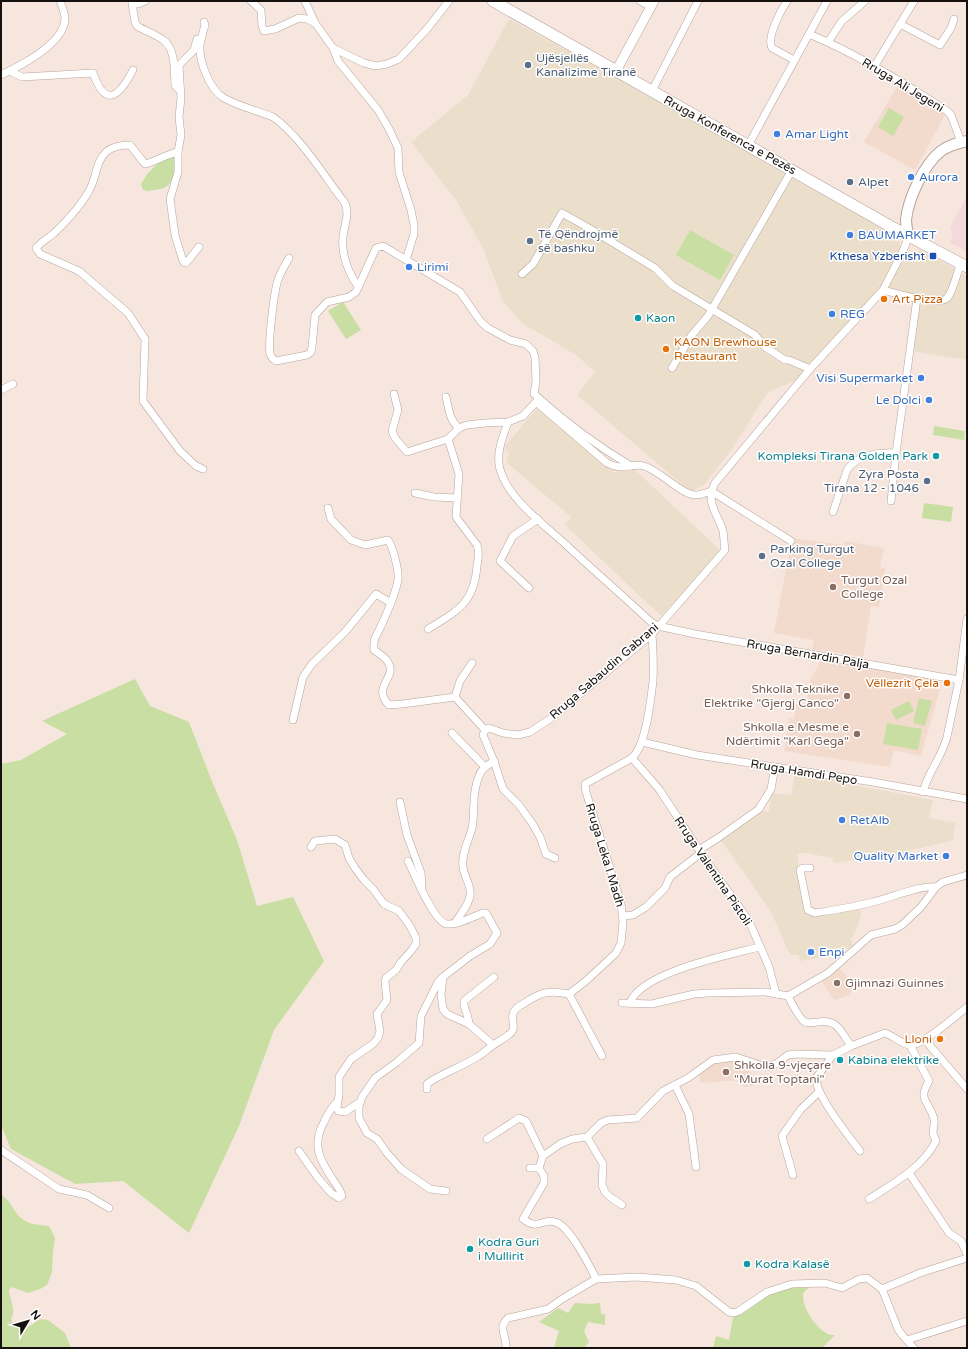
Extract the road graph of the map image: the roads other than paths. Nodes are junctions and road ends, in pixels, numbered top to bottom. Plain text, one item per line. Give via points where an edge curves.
1 (60, 1) edge
2 (145, 1) edge
3 (251, 1) edge
4 (304, 1) edge
5 (449, 1) edge
6 (493, 1) edge
7 (505, 1) edge
8 (640, 1) edge
9 (698, 1) edge
10 (787, 1) edge
11 (827, 1) edge
12 (865, 1) edge
13 (914, 1) edge
14 (653, 4) edge
15 (954, 19) dead end
16 (316, 22) junction
17 (900, 24) junction
18 (809, 34) junction
19 (828, 42) junction
20 (333, 48) junction
21 (794, 60) junction
22 (874, 67) junction
23 (617, 69) junction
24 (133, 70) dead end
25 (10, 71) junction
26 (1, 75) edge
27 (654, 87) junction
28 (181, 90) junction
29 (964, 141) edge
30 (750, 142) junction
31 (178, 152) junction
32 (792, 170) junction
33 (908, 232) junction
34 (199, 247) dead end
35 (289, 258) dead end
36 (406, 260) junction
37 (965, 263) edge
38 (522, 274) dead end
39 (358, 286) junction
40 (883, 290) junction
41 (917, 298) junction
42 (712, 309) junction
43 (672, 368) dead end
44 (810, 369) junction
45 (13, 384) dead end
46 (1, 390) edge
47 (394, 394) dead end
48 (446, 397) dead end
49 (508, 422) junction
50 (459, 428) junction
51 (448, 439) junction
52 (896, 453) junction
53 (631, 466) junction
54 (203, 469) dead end
55 (711, 491) junction
56 (415, 493) dead end
57 (457, 498) junction
58 (891, 501) dead end
59 (328, 508) dead end
60 (833, 512) dead end
61 (538, 519) junction
62 (791, 541) dead end
63 (529, 588) dead end
64 (390, 603) junction
65 (967, 619) edge
66 (658, 626) junction
67 (428, 629) dead end
68 (652, 634) junction
69 (472, 663) dead end
70 (959, 680) junction
71 (455, 697) junction
72 (293, 720) dead end
73 (485, 730) junction
74 (452, 733) dead end
75 (642, 742) junction
76 (632, 758) junction
77 (494, 761) junction
78 (485, 767) junction
79 (775, 767) junction
80 (923, 792) junction
81 (967, 799) edge
82 (400, 802) dead end
83 (311, 847) dead end
84 (700, 852) junction
85 (554, 858) dead end
86 (408, 861) dead end
87 (810, 868) dead end
88 (967, 875) edge
89 (936, 887) junction
90 (422, 890) junction
91 (623, 916) junction
92 (455, 923) junction
93 (759, 947) junction
94 (443, 977) junction
95 (494, 977) dead end
96 (569, 994) junction
97 (776, 994) junction
98 (788, 996) junction
99 (622, 1003) dead end
100 (630, 1003) junction
101 (967, 1007) edge
102 (469, 1024) junction
103 (925, 1040) junction
104 (493, 1045) junction
105 (910, 1045) junction
106 (851, 1046) junction
107 (833, 1055) junction
108 (602, 1056) dead end
109 (675, 1085) junction
110 (427, 1089) dead end
111 (967, 1089) edge
112 (819, 1092) junction
113 (338, 1102) junction
114 (360, 1102) junction
115 (587, 1137) junction
116 (487, 1139) dead end
117 (1, 1150) edge
118 (299, 1151) dead end
119 (860, 1151) dead end
120 (544, 1156) junction
121 (696, 1167) dead end
122 (530, 1168) dead end
123 (538, 1168) junction
124 (909, 1173) junction
125 (793, 1175) dead end
126 (446, 1191) dead end
127 (870, 1199) dead end
128 (622, 1205) dead end
129 (109, 1208) dead end
130 (967, 1254) edge
131 (967, 1258) edge
132 (596, 1279) junction
133 (882, 1289) junction
134 (967, 1321) edge
135 (907, 1340) junction
136 (506, 1348) edge
137 (914, 1348) edge

1 - 25 street via 65,19 63,29 56,40
2 - 28 street via 132,3 135,22 170,46 175,85
3 - 16 street via 261,10 264,31 299,18
4 - 16 street
5 - 20 street via 428,29 399,59 388,64 376,66 364,63
6 - 23 main road, Rruga Konferenca e Pezës
7 - 23 main road, Rruga Konferenca e Pezës
8 - 14 street
9 - 27 street
10 - 21 street via 777,20 770,45
11 - 18 street
12 - 19 street via 842,21
13 - 17 street
14 - 23 street
15 - 17 street via 940,45
16 - 20 street
17 - 22 street
18 - 19 street, Rruga Ali Jegeni
18 - 21 street
19 - 22 street, Rruga Ali Jegeni
20 - 36 street via 338,60 378,110 398,148 399,172 414,225 414,234
21 - 30 street
22 - 29 street, Rruga Ali Jegeni via 947,111
23 - 27 main road, Rruga Konferenca e Pezës
23 - 32 main road, Rruga Konferenca e Pezës
24 - 25 street via 123,87 113,96 104,92 93,73 22,77
25 - 26 street
27 - 30 main road, Rruga Konferenca e Pezës
28 - 31 street via 181,135
28 - 39 street via 180,64 194,50 200,25 204,22 201,56 212,86 224,98 279,121 346,203 348,210 343,249 350,272
29 - 33 main road via 940,152 926,168 907,215
30 - 33 main road, Rruga Konferenca e Pezës
31 - 34 street via 178,172 170,199 175,235 183,262 187,262
31 - 54 street via 145,164 130,145 121,145 109,150 101,158 91,186 78,208 52,236 40,242 36,248 40,254 79,271 128,313 145,339 143,401 180,451
32 - 33 main road, Rruga Konferenca e Pezës
32 - 42 street
33 - 37 main road, Rruga Konferenca e Pezës
33 - 40 street via 902,253
35 - 39 street via 278,280 274,306 270,354 276,361 311,352 315,315 327,302 349,297 356,292
36 - 39 street via 383,246 376,248
36 - 53 street via 460,292 488,328 510,340 526,344 535,356 534,394 601,447
37 - 41 street via 948,298 941,302
38 - 42 street via 533,264 562,214 655,268 673,286
40 - 41 street
40 - 44 street
41 - 52 street
42 - 43 street via 691,336
42 - 44 street via 755,335 765,347 785,360
44 - 55 street
45 - 46 street
47 - 51 street via 398,410 392,431 407,452
48 - 50 street via 451,419
49 - 50 street
49 - 53 street via 523,416 536,402 607,463 615,467
49 - 61 street via 499,448 501,474 517,499
50 - 51 street
51 - 57 street via 459,474
52 - 58 street
52 - 60 street via 877,453 850,464
53 - 55 street via 642,465 653,470 694,495
55 - 62 street
55 - 66 street, Rruga Sabaudin Gabrani via 711,501 723,533 725,550
56 - 57 street
57 - 67 street via 456,517 479,550 476,580 469,598 458,610
59 - 64 street via 331,519 351,540 365,545 385,540 390,543 398,578
61 - 63 street via 514,536 500,561
61 - 66 street
64 - 71 street via 373,639 374,650 387,660 391,671 382,691 383,699 389,705
64 - 72 street via 376,594 345,632 312,664 303,677
65 - 70 street
66 - 68 street, Rruga Sabaudin Gabrani
66 - 70 street, Rruga Bernardin Palja
68 - 73 street, Rruga Sabaudin Gabrani via 550,719 530,732 518,735 489,728
68 - 75 street, Rruga Leka I Madh via 653,680
69 - 71 street via 460,681
70 - 80 street via 945,746 927,779
71 - 73 street
73 - 77 street via 483,735
74 - 78 street
75 - 76 street, Rruga Leka I Madh
75 - 79 street, Rruga Hamdi Pepo
76 - 84 street, Rruga Valentina Pistoli via 659,789
76 - 91 street, Rruga Leka I Madh via 585,784
77 - 78 street
77 - 85 street via 503,789 532,823 546,854
78 - 92 street via 479,775 472,828 462,866 470,896 464,911
79 - 80 street, Rruga Hamdi Pepo
79 - 84 street via 771,789 759,809
80 - 81 street, Rruga Hamdi Pepo
82 - 90 street via 407,835 420,872
83 - 113 street via 315,841 336,839 345,844 349,858 364,880 384,904 399,911 416,938 416,944 411,951 386,978 387,1000 377,1014 380,1031 378,1038 351,1059 339,1077
84 - 91 street via 670,877 665,888 646,908 633,915
84 - 93 street, Rruga Valentina Pistoli via 748,921
86 - 90 street
87 - 89 street via 800,870 808,910 815,913 872,903 922,888
88 - 89 street via 947,880
89 - 98 street via 921,907 902,925 871,935 828,973
90 - 92 street via 430,907 443,924
91 - 96 street, Rruga Leka I Madh via 621,943 616,953
92 - 94 street via 486,913 497,933 490,944
93 - 97 street, Rruga Valentina Pistoli via 769,967
93 - 100 street via 666,974 641,990
94 - 102 street via 443,1009 447,1014
94 - 114 street via 421,1016 419,1043 375,1078
95 - 102 street via 464,1001
96 - 104 street via 552,992 536,995 514,1011 512,1031
96 - 108 street
97 - 98 street
97 - 100 street via 708,993 652,1004
98 - 106 street via 804,1021 834,1024
99 - 100 street
101 - 103 street
102 - 104 street
103 - 105 street
103 - 111 street
104 - 110 street via 478,1057 431,1080 427,1084
105 - 106 street via 885,1033
105 - 124 street via 929,1081 923,1091 934,1119 933,1131 936,1141
106 - 107 street
107 - 109 street via 788,1055 776,1064 766,1067 736,1057 713,1060
107 - 112 street via 816,1078
109 - 115 street via 663,1091 637,1118 608,1120 601,1123
109 - 121 street via 689,1114
112 - 119 street
112 - 125 street via 801,1110 782,1136
113 - 114 street via 338,1110 346,1112
113 - 118 street via 322,1126 317,1144 324,1166 342,1196 339,1198 331,1193
114 - 126 street via 358,1118 363,1127 377,1139 396,1164 418,1182 430,1188
115 - 120 street via 560,1144
115 - 128 street via 603,1164 602,1184 605,1192
116 - 120 street via 519,1118 523,1119
117 - 129 street via 59,1189 87,1195
120 - 123 street
122 - 123 street
123 - 132 street via 544,1176 544,1183 523,1219 529,1224 555,1222 562,1226 586,1258
124 - 127 street
124 - 130 street via 949,1233 960,1242
131 - 133 street via 920,1273
132 - 133 street via 637,1277 676,1280 696,1286 729,1312 734,1313 767,1292 792,1284 825,1283 842,1288 866,1278
132 - 136 street via 548,1308 508,1318 502,1327
133 - 135 street via 898,1329
134 - 135 street
135 - 137 street

